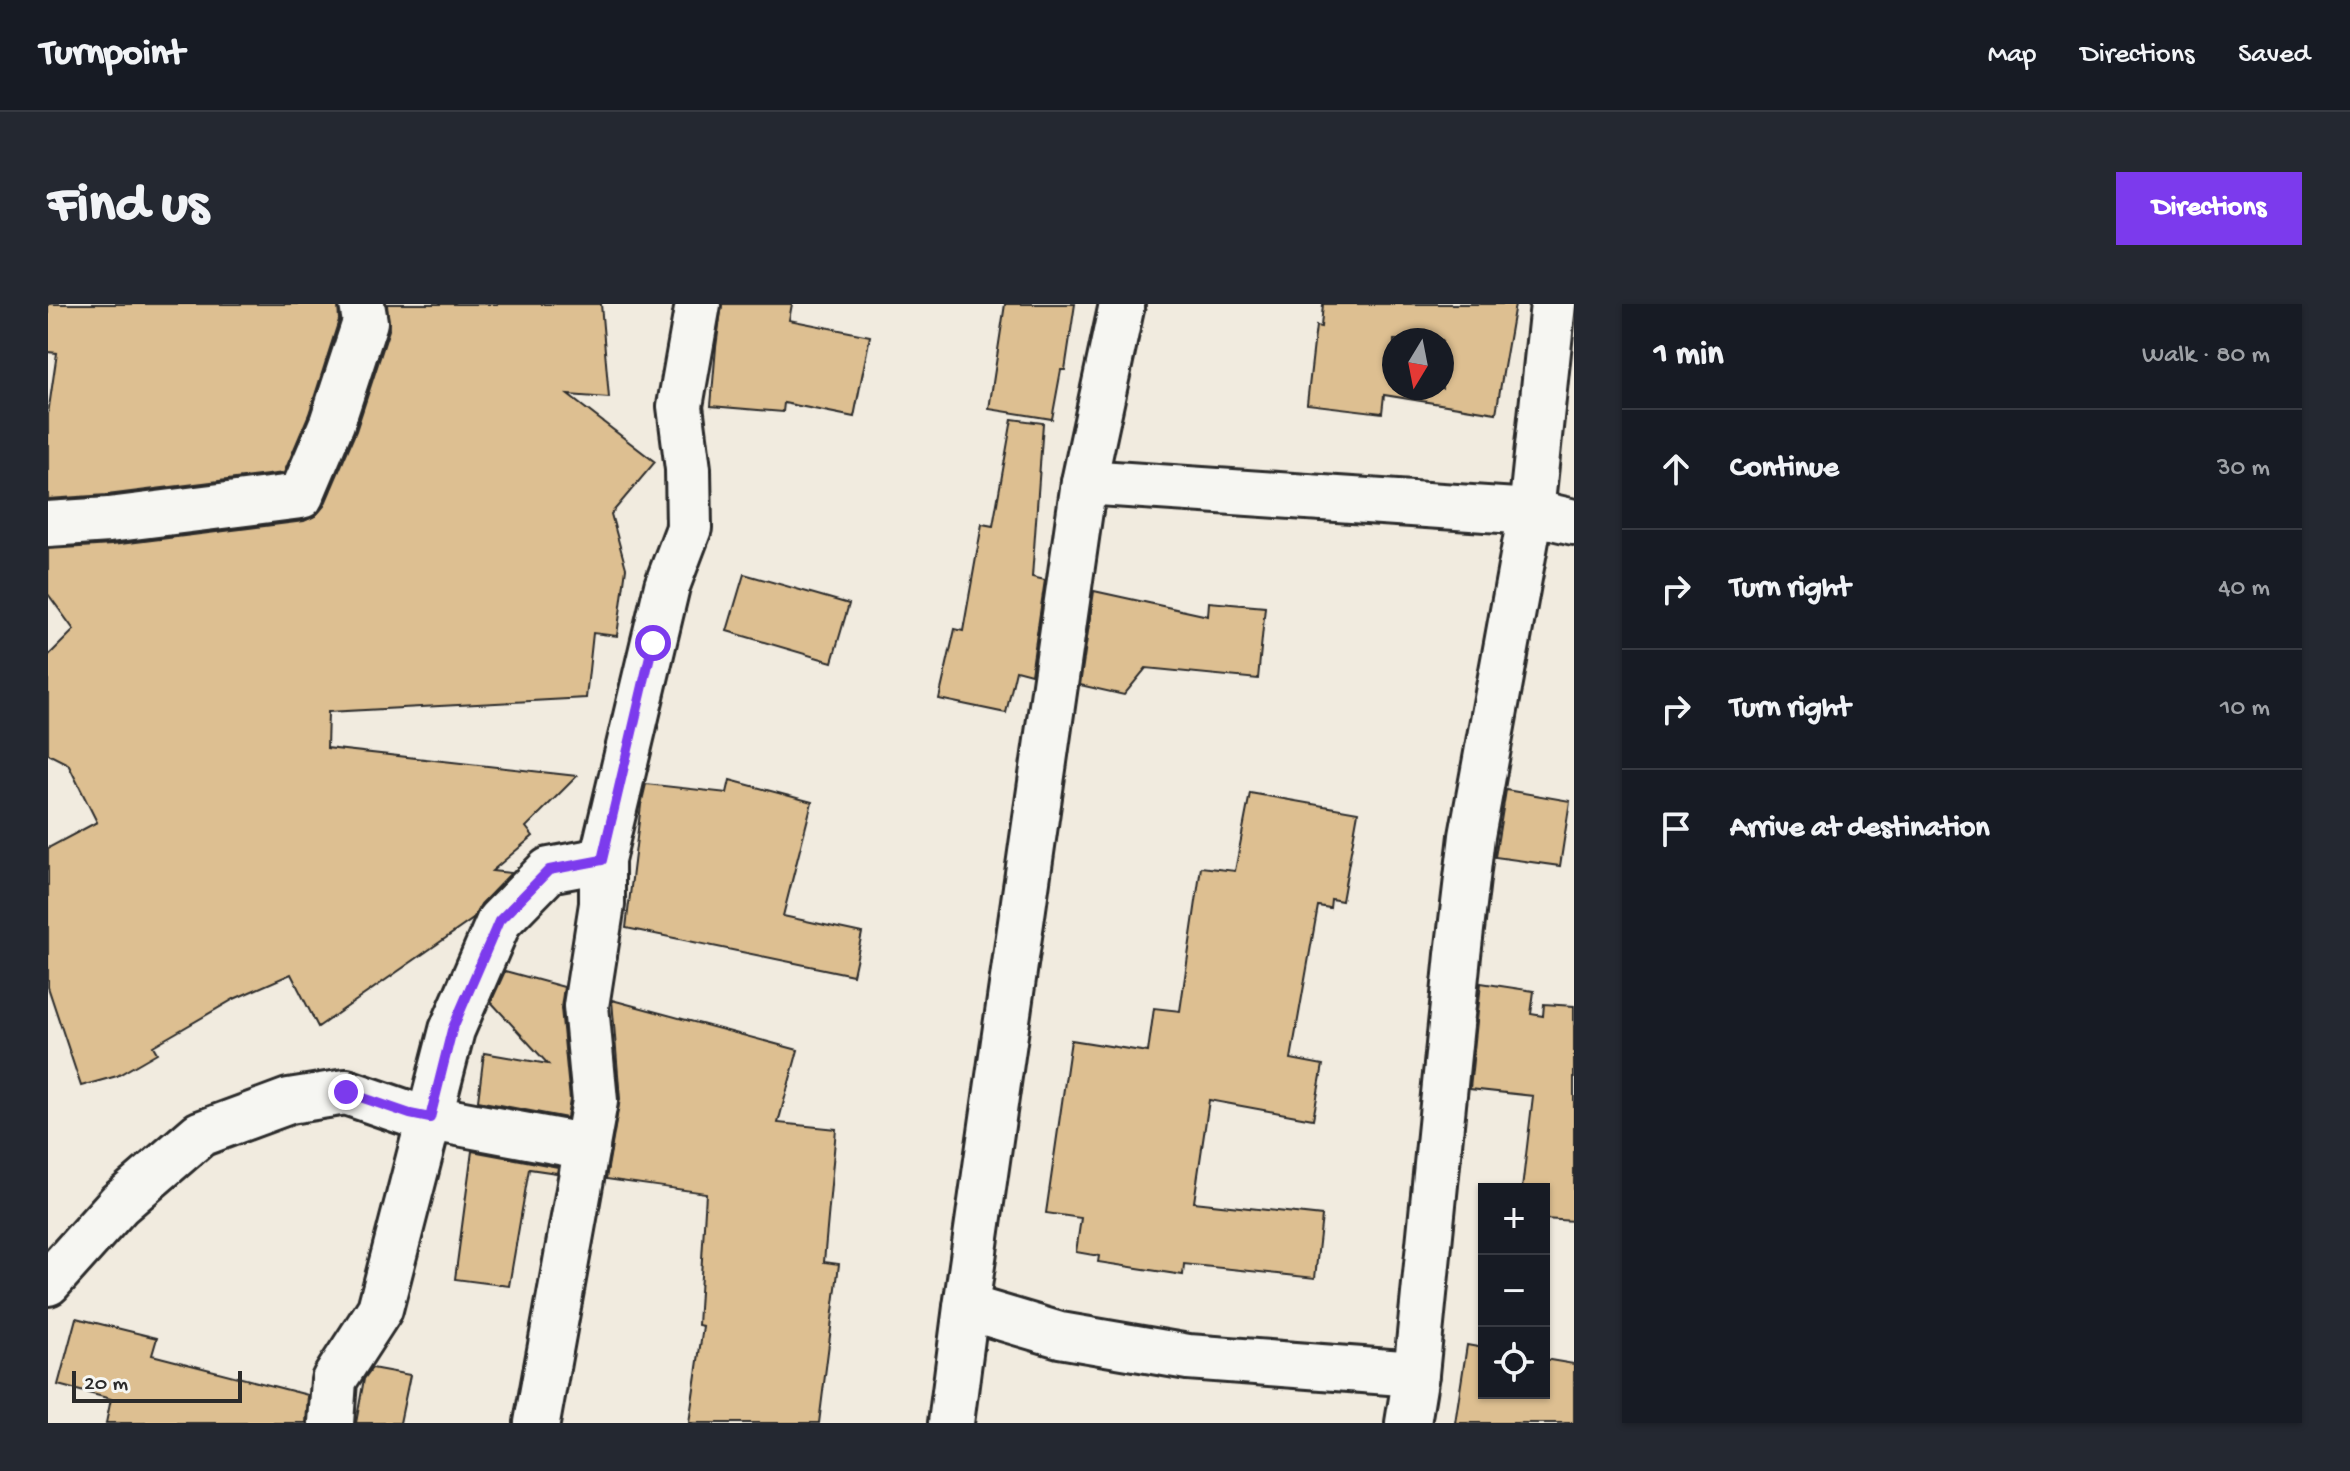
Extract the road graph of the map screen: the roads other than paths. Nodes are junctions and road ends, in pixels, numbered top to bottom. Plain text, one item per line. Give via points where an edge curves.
1 (362, 304) edge
2 (698, 304) edge
3 (1122, 304) edge
4 (1553, 304) edge
5 (1084, 482) junction
6 (1531, 512) junction
7 (1574, 522) edge
8 (48, 524) edge
9 (602, 860) junction
10 (430, 1118) junction
11 (587, 1147) junction
12 (48, 1283) edge
13 (966, 1307) junction
14 (1416, 1374) junction
15 (331, 1423) edge
16 (537, 1423) edge
17 (951, 1423) edge
18 (1408, 1423) edge

1 - 8 street via 365,322 301,496
2 - 9 street via 680,406 689,528 667,586
3 - 5 street
4 - 6 street
5 - 6 street
5 - 13 street
6 - 7 street
6 - 14 street via 1472,836
9 - 10 street via 549,870 499,921 452,1030
9 - 11 street via 602,904 586,1006 595,1101
10 - 11 street
10 - 12 street via 346,1092 289,1101 200,1134 119,1204
10 - 15 street via 380,1309 334,1380
11 - 16 street
13 - 14 street via 1060,1335 1188,1357
13 - 17 street
14 - 18 street

